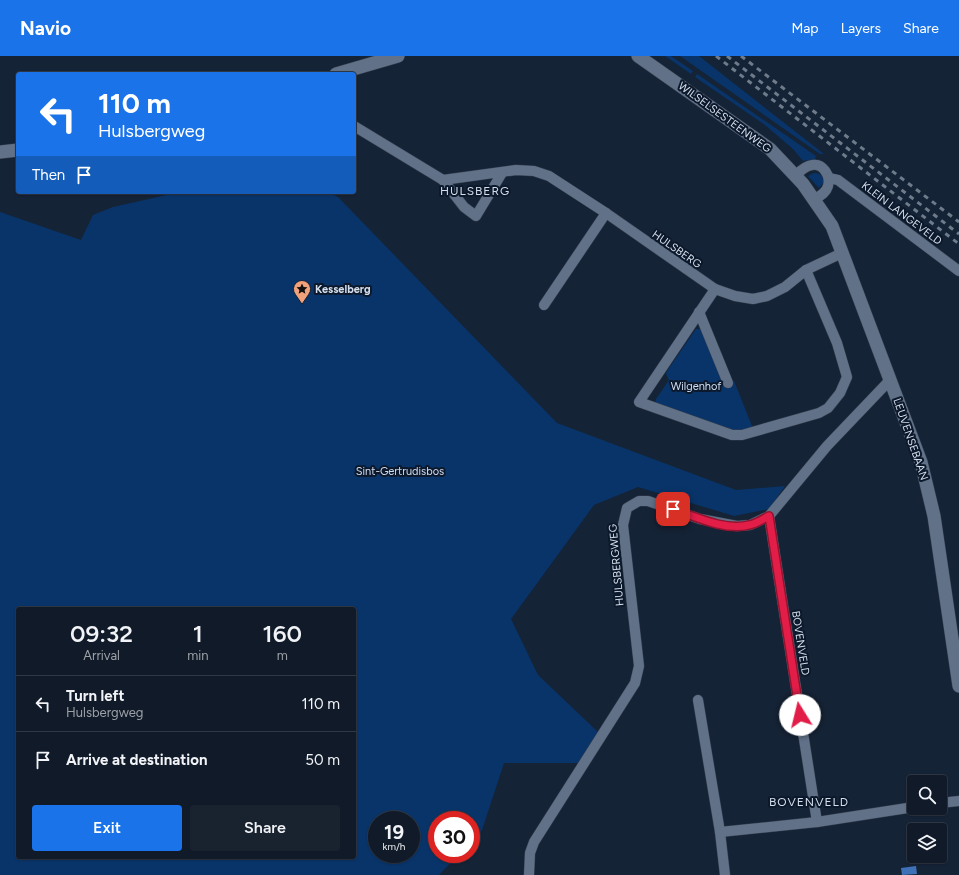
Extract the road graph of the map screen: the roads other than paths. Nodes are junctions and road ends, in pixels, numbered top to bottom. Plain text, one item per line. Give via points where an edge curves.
1 (398, 56) edge
2 (638, 56) edge
3 (343, 72) edge
4 (356, 127) edge
5 (16, 150) edge
6 (0, 152) edge
7 (502, 173) junction
8 (796, 175) junction
9 (829, 178) junction
10 (443, 180) junction
11 (815, 199) junction
12 (606, 213) junction
13 (832, 226) joint
14 (842, 253) junction
15 (806, 270) junction
16 (959, 271) edge
17 (715, 289) junction
18 (544, 305) dead end
19 (699, 312) junction
20 (890, 380) junction
21 (728, 383) dead end
22 (769, 516) junction
23 (959, 686) edge
24 (698, 700) dead end
25 (959, 800) edge
26 (947, 802) edge
27 (907, 808) edge
28 (817, 822) junction
29 (720, 832) junction
30 (529, 875) edge
31 (725, 875) edge

1 - 3 street
2 - 8 street, WILSELSESTEENWEG via 755,137
4 - 10 street
5 - 6 street
7 - 10 street, HULSBERG
7 - 10 street via 476,216 464,207
7 - 12 street, HULSBERG via 516,170 534,171 549,176
8 - 9 street via 812,165 822,167
8 - 11 street, WILSELSESTEENWEG
9 - 11 street via 824,193
9 - 16 street, KLEIN LANGEVELD via 838,180
11 - 13 street, WILSELSESTEENWEG
12 - 17 street, HULSBERG
12 - 18 street
13 - 14 street, LEUVENSEBAAN
14 - 15 street, HULSBERG
14 - 20 street, LEUVENSEBAAN
15 - 17 street, HULSBERG via 785,287 767,296 752,299
15 - 19 street via 837,343 847,377 840,393 828,408 819,413 742,435 732,435 639,402
17 - 19 street
19 - 21 street
20 - 22 street, HULSBERGWEG via 827,446
20 - 23 street, LEUVENSEBAAN via 921,462 934,516
22 - 28 street, BOVENVELD
22 - 30 street, HULSBERGWEG via 750,525 738,526 708,521 648,501 639,500 627,508 623,525 639,666 635,684 534,842 530,853
24 - 29 street
25 - 26 street
27 - 28 street
28 - 29 street
29 - 31 street

